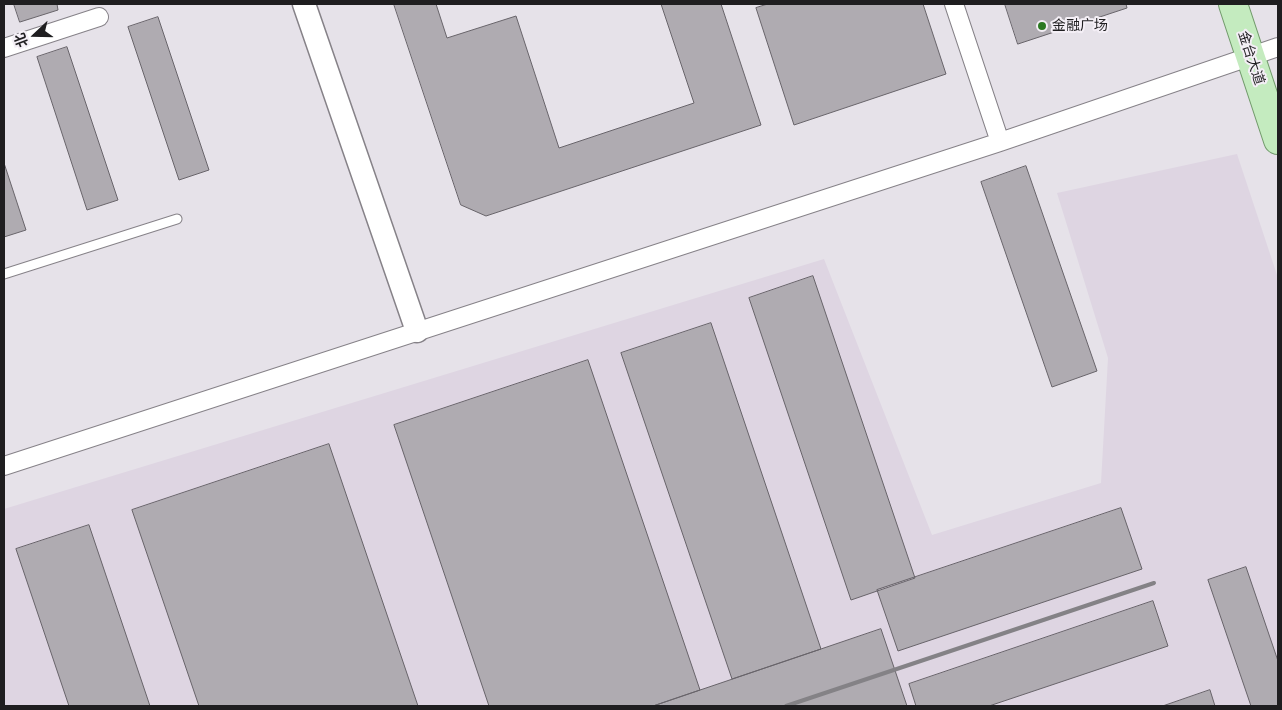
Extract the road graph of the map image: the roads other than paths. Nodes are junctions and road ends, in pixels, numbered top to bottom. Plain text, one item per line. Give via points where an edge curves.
1 (304, 4) edge
2 (954, 4) edge
3 (1233, 4) edge
4 (99, 17) dead end
5 (1278, 47) edge
6 (4, 48) edge
7 (1250, 57) junction
8 (1278, 140) edge
9 (1000, 142) junction
10 (177, 219) dead end
11 (4, 274) edge
12 (417, 332) junction
13 (4, 466) edge

1 - 12 street
2 - 9 street
3 - 7 main road, 金台大道
4 - 6 street
5 - 7 street
7 - 8 main road, 金台大道
7 - 9 street
9 - 12 street
10 - 11 lane
12 - 13 street

